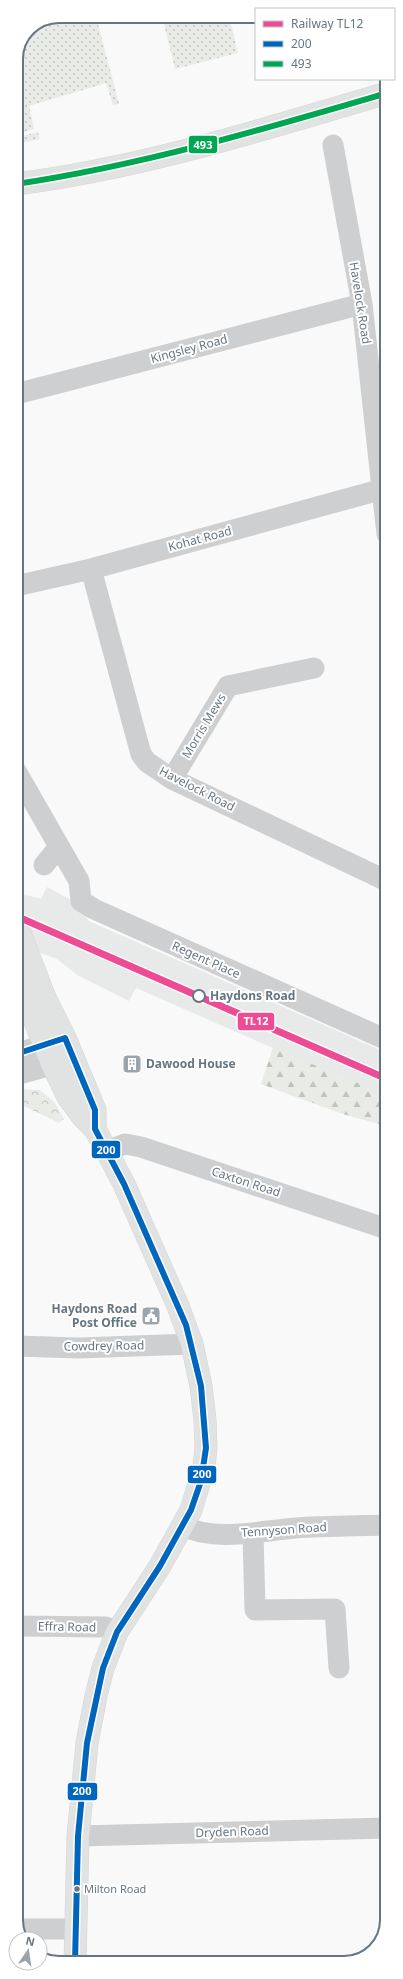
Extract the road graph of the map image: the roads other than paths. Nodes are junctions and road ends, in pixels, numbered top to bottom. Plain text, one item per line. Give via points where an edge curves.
1 (380, 95) edge
2 (333, 145) dead end
3 (23, 183) edge
4 (362, 304) junction
5 (23, 392) edge
6 (380, 463) edge
7 (380, 490) edge
8 (91, 569) junction
9 (23, 584) edge
10 (314, 668) dead end
11 (172, 779) junction
12 (23, 783) edge
13 (59, 847) junction
14 (44, 865) dead end
15 (380, 878) edge
16 (23, 951) edge
17 (23, 984) edge
18 (36, 1002) junction
19 (65, 1038) junction
20 (380, 1038) edge
21 (44, 1045) junction
22 (23, 1052) edge
23 (74, 1059) junction
24 (53, 1066) junction
25 (23, 1073) edge
26 (95, 1129) junction
27 (106, 1151) junction
28 (380, 1227) edge
29 (192, 1344) junction
30 (23, 1346) edge
31 (380, 1525) edge
32 (183, 1526) junction
33 (253, 1534) junction
34 (23, 1626) edge
35 (117, 1632) junction
36 (339, 1668) dead end
37 (380, 1828) edge
38 (78, 1836) junction
39 (24, 1929) edge
40 (76, 1929) junction
41 (75, 1956) edge

1 - 3 main road via 194,149 68,177
2 - 4 street, Havelock Road
4 - 5 street, Kingsley Road
4 - 6 street, Havelock Road
7 - 8 street, Kohat Road
8 - 9 street, Kohat Road
8 - 11 street, Havelock Road via 141,754 147,762
10 - 11 street, Morris Mews via 228,686
11 - 15 street, Havelock Road
12 - 13 street, Regent Place
13 - 14 street
13 - 20 street, Regent Place via 79,881 81,901 94,910
16 - 18 main road
17 - 18 main road
18 - 19 main road
18 - 21 main road
19 - 21 street
19 - 23 main road
21 - 22 street
21 - 24 main road
23 - 24 street
23 - 26 main road via 95,1110
24 - 25 street
24 - 26 main road via 68,1097
26 - 27 main road
27 - 28 street, Caxton Road via 125,1144 141,1147
27 - 29 main road via 124,1184
29 - 30 street, Cowdrey Road via 79,1348
29 - 32 main road via 201,1386 206,1448 197,1496
31 - 33 street, Tennyson Road via 295,1528
32 - 33 street, Tennyson Road via 196,1532
32 - 35 main road
33 - 36 street via 255,1610 335,1609
34 - 35 street, Effra Road via 106,1627
35 - 38 main road via 103,1668 90,1721
37 - 38 street, Dryden Road
38 - 40 main road
39 - 40 street
40 - 41 main road

